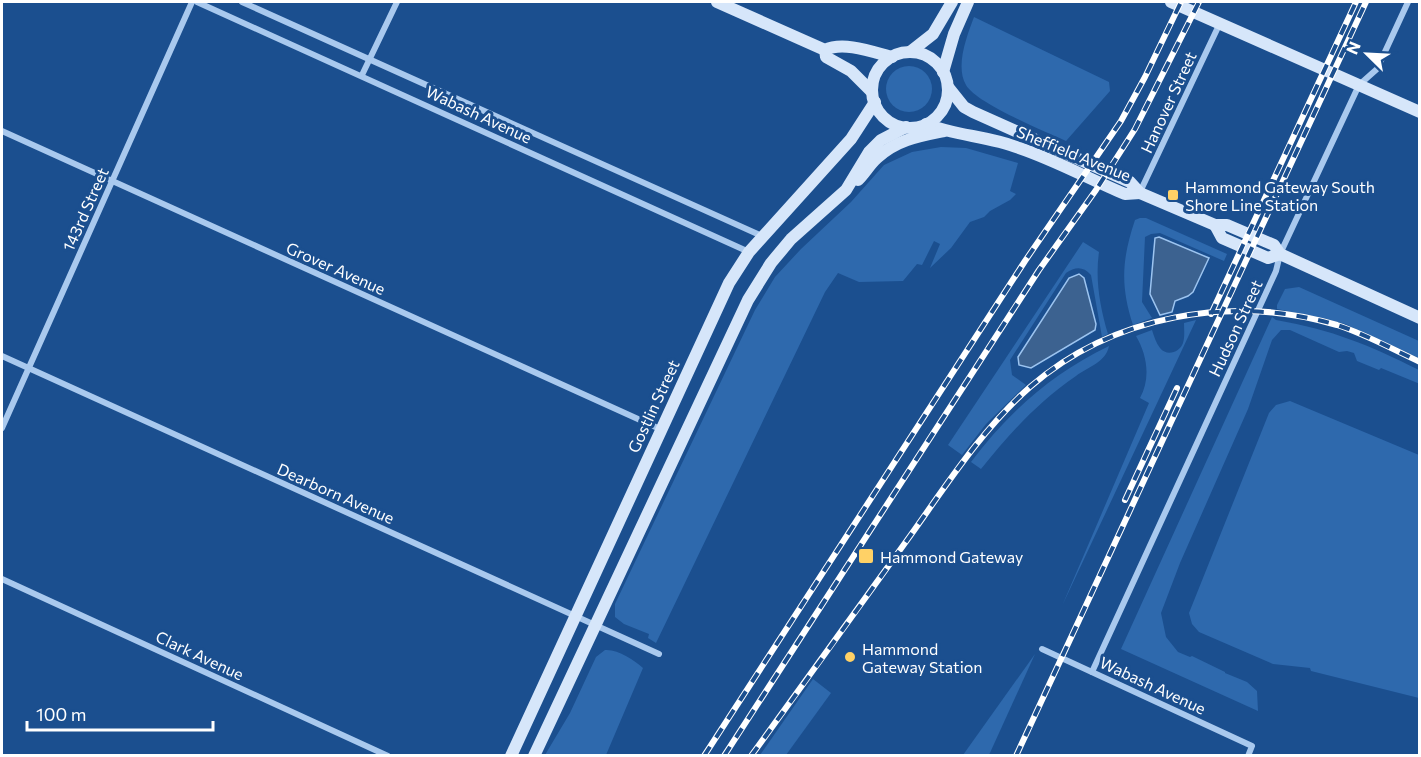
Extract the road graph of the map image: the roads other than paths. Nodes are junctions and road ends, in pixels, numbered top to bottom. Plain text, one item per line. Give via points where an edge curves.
1 (195, 2) edge
2 (242, 2) edge
3 (397, 2) edge
4 (717, 2) edge
5 (952, 2) edge
6 (968, 2) edge
7 (1171, 2) edge
8 (1408, 2) edge
9 (1220, 23) junction
10 (825, 50) junction
11 (910, 52) junction
12 (892, 57) junction
13 (370, 59) junction
14 (943, 72) junction
15 (362, 75) junction
16 (1359, 85) junction
17 (948, 87) junction
18 (873, 97) junction
19 (1419, 112) edge
20 (926, 124) junction
21 (906, 127) junction
22 (2, 131) edge
23 (944, 131) junction
24 (112, 181) junction
25 (846, 190) junction
26 (1140, 193) junction
27 (762, 236) junction
28 (749, 252) junction
29 (1280, 254) junction
30 (1419, 318) edge
31 (2, 356) edge
32 (28, 368) junction
33 (2, 428) edge
34 (660, 429) junction
35 (2, 579) edge
36 (574, 616) junction
37 (596, 626) junction
38 (1042, 649) dead end
39 (658, 654) dead end
40 (1092, 672) junction
41 (388, 756) edge
42 (511, 756) edge
43 (534, 756) edge
44 (1248, 756) edge

1 - 15 street, Wabash Avenue
1 - 24 street, 143rd Street
2 - 13 street, Wabash Avenue
3 - 13 street
4 - 10 main road
5 - 11 main road via 933,34
6 - 14 main road
7 - 9 main road
8 - 16 street, Hudson Street via 1377,69
9 - 16 main road
9 - 26 street, Hanover Street
10 - 12 main road via 833,46
10 - 18 main road via 826,57 851,71
11 - 12 main road
11 - 14 main road via 933,60
12 - 18 main road via 877,72
13 - 15 street
13 - 27 street, Wabash Avenue
14 - 17 main road
15 - 28 street, Wabash Avenue
16 - 19 main road
16 - 29 street, Hudson Street
17 - 20 main road via 943,109
17 - 26 main road, Sheffield Avenue via 973,112 1130,182
18 - 21 main road via 887,120
18 - 27 main road, Gostlin Street via 836,158
20 - 21 main road
20 - 23 main road, Sheffield Avenue
21 - 25 main road via 880,140 868,152
22 - 24 street, Grover Avenue
23 - 25 main road via 897,143
23 - 26 main road, Sheffield Avenue via 1020,148 1125,194
24 - 32 street, 143rd Street
24 - 34 street, Grover Avenue
25 - 37 main road via 790,239 748,300
26 - 29 main road, Sheffield Avenue via 1215,225 1227,225 1274,244
27 - 28 main road, Gostlin Street
28 - 34 main road, Gostlin Street via 719,302
29 - 30 main road, Sheffield Avenue
29 - 40 street, Hudson Street via 1276,271
31 - 32 street, Dearborn Avenue
32 - 33 street, 143rd Street
32 - 36 street, Dearborn Avenue
34 - 36 main road, Gostlin Street
35 - 41 street, Clark Avenue
36 - 37 street, Dearborn Avenue
36 - 42 main road, Gostlin Street
37 - 39 street, Dearborn Avenue
37 - 43 main road
38 - 40 street, Wabash Avenue
40 - 44 street, Wabash Avenue via 1252,746

